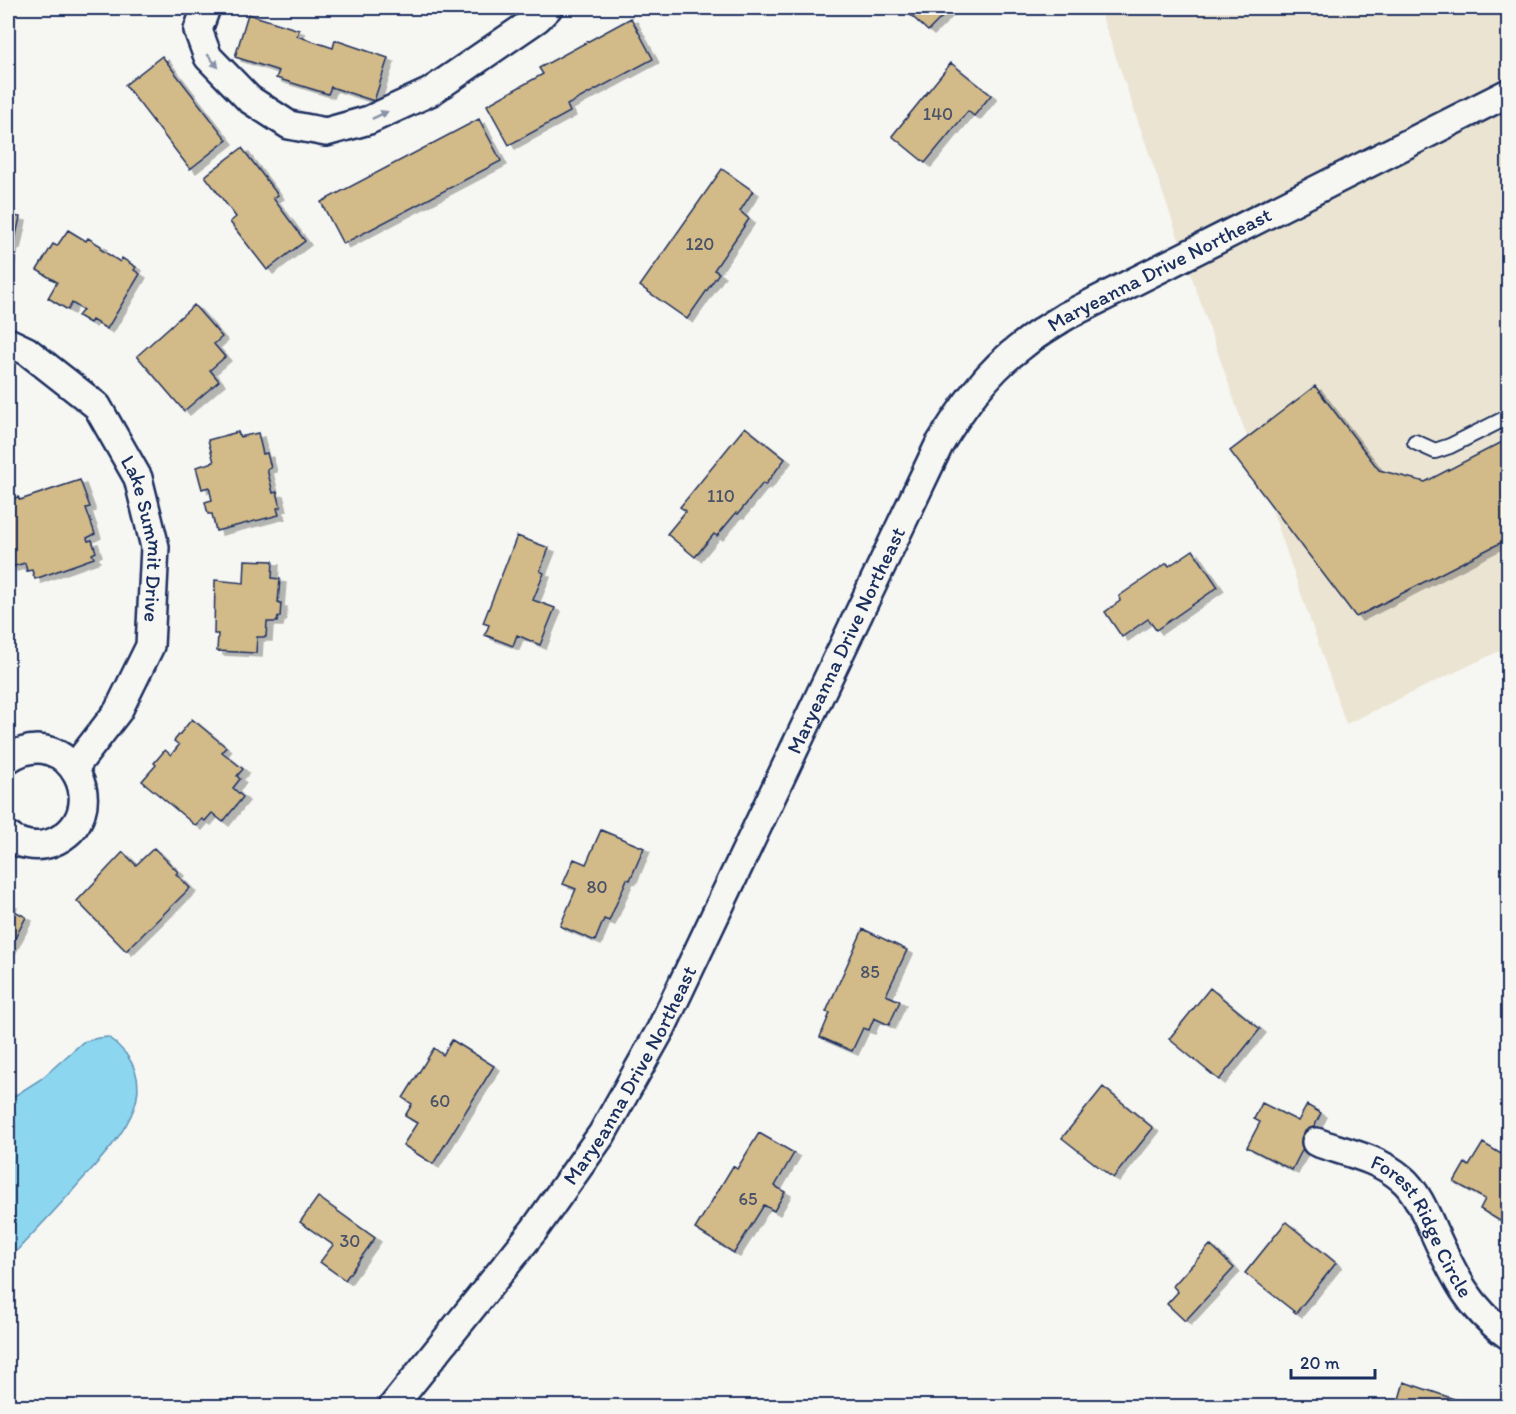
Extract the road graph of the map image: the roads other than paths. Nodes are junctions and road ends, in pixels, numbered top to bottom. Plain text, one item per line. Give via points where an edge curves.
1 (206, 8) edge
2 (548, 8) edge
3 (1509, 93) edge
4 (8, 342) edge
5 (1509, 417) edge
6 (1415, 441) dead end
7 (8, 759) edge
8 (74, 768) junction
9 (8, 836) edge
10 (1316, 1142) dead end
11 (1509, 1335) edge
12 (393, 1407) edge

1 -> 2 street via 198,30 208,57 249,99 288,125 326,132 369,120 430,92
3 - 12 street, Maryeanna Drive Northeast via 1066,316 1022,345 984,381 939,445 661,1029 602,1134 534,1230
4 - 8 street, Lake Summit Drive via 27,351 97,406 138,478 155,547 150,646 118,711
5 - 6 lane via 1435,451
7 - 8 street via 32,749 47,750 62,756
8 - 9 street via 84,798 73,828 45,845 28,845
10 - 11 street, Forest Ridge Circle via 1383,1166 1402,1178 1424,1210 1458,1283 1480,1311

